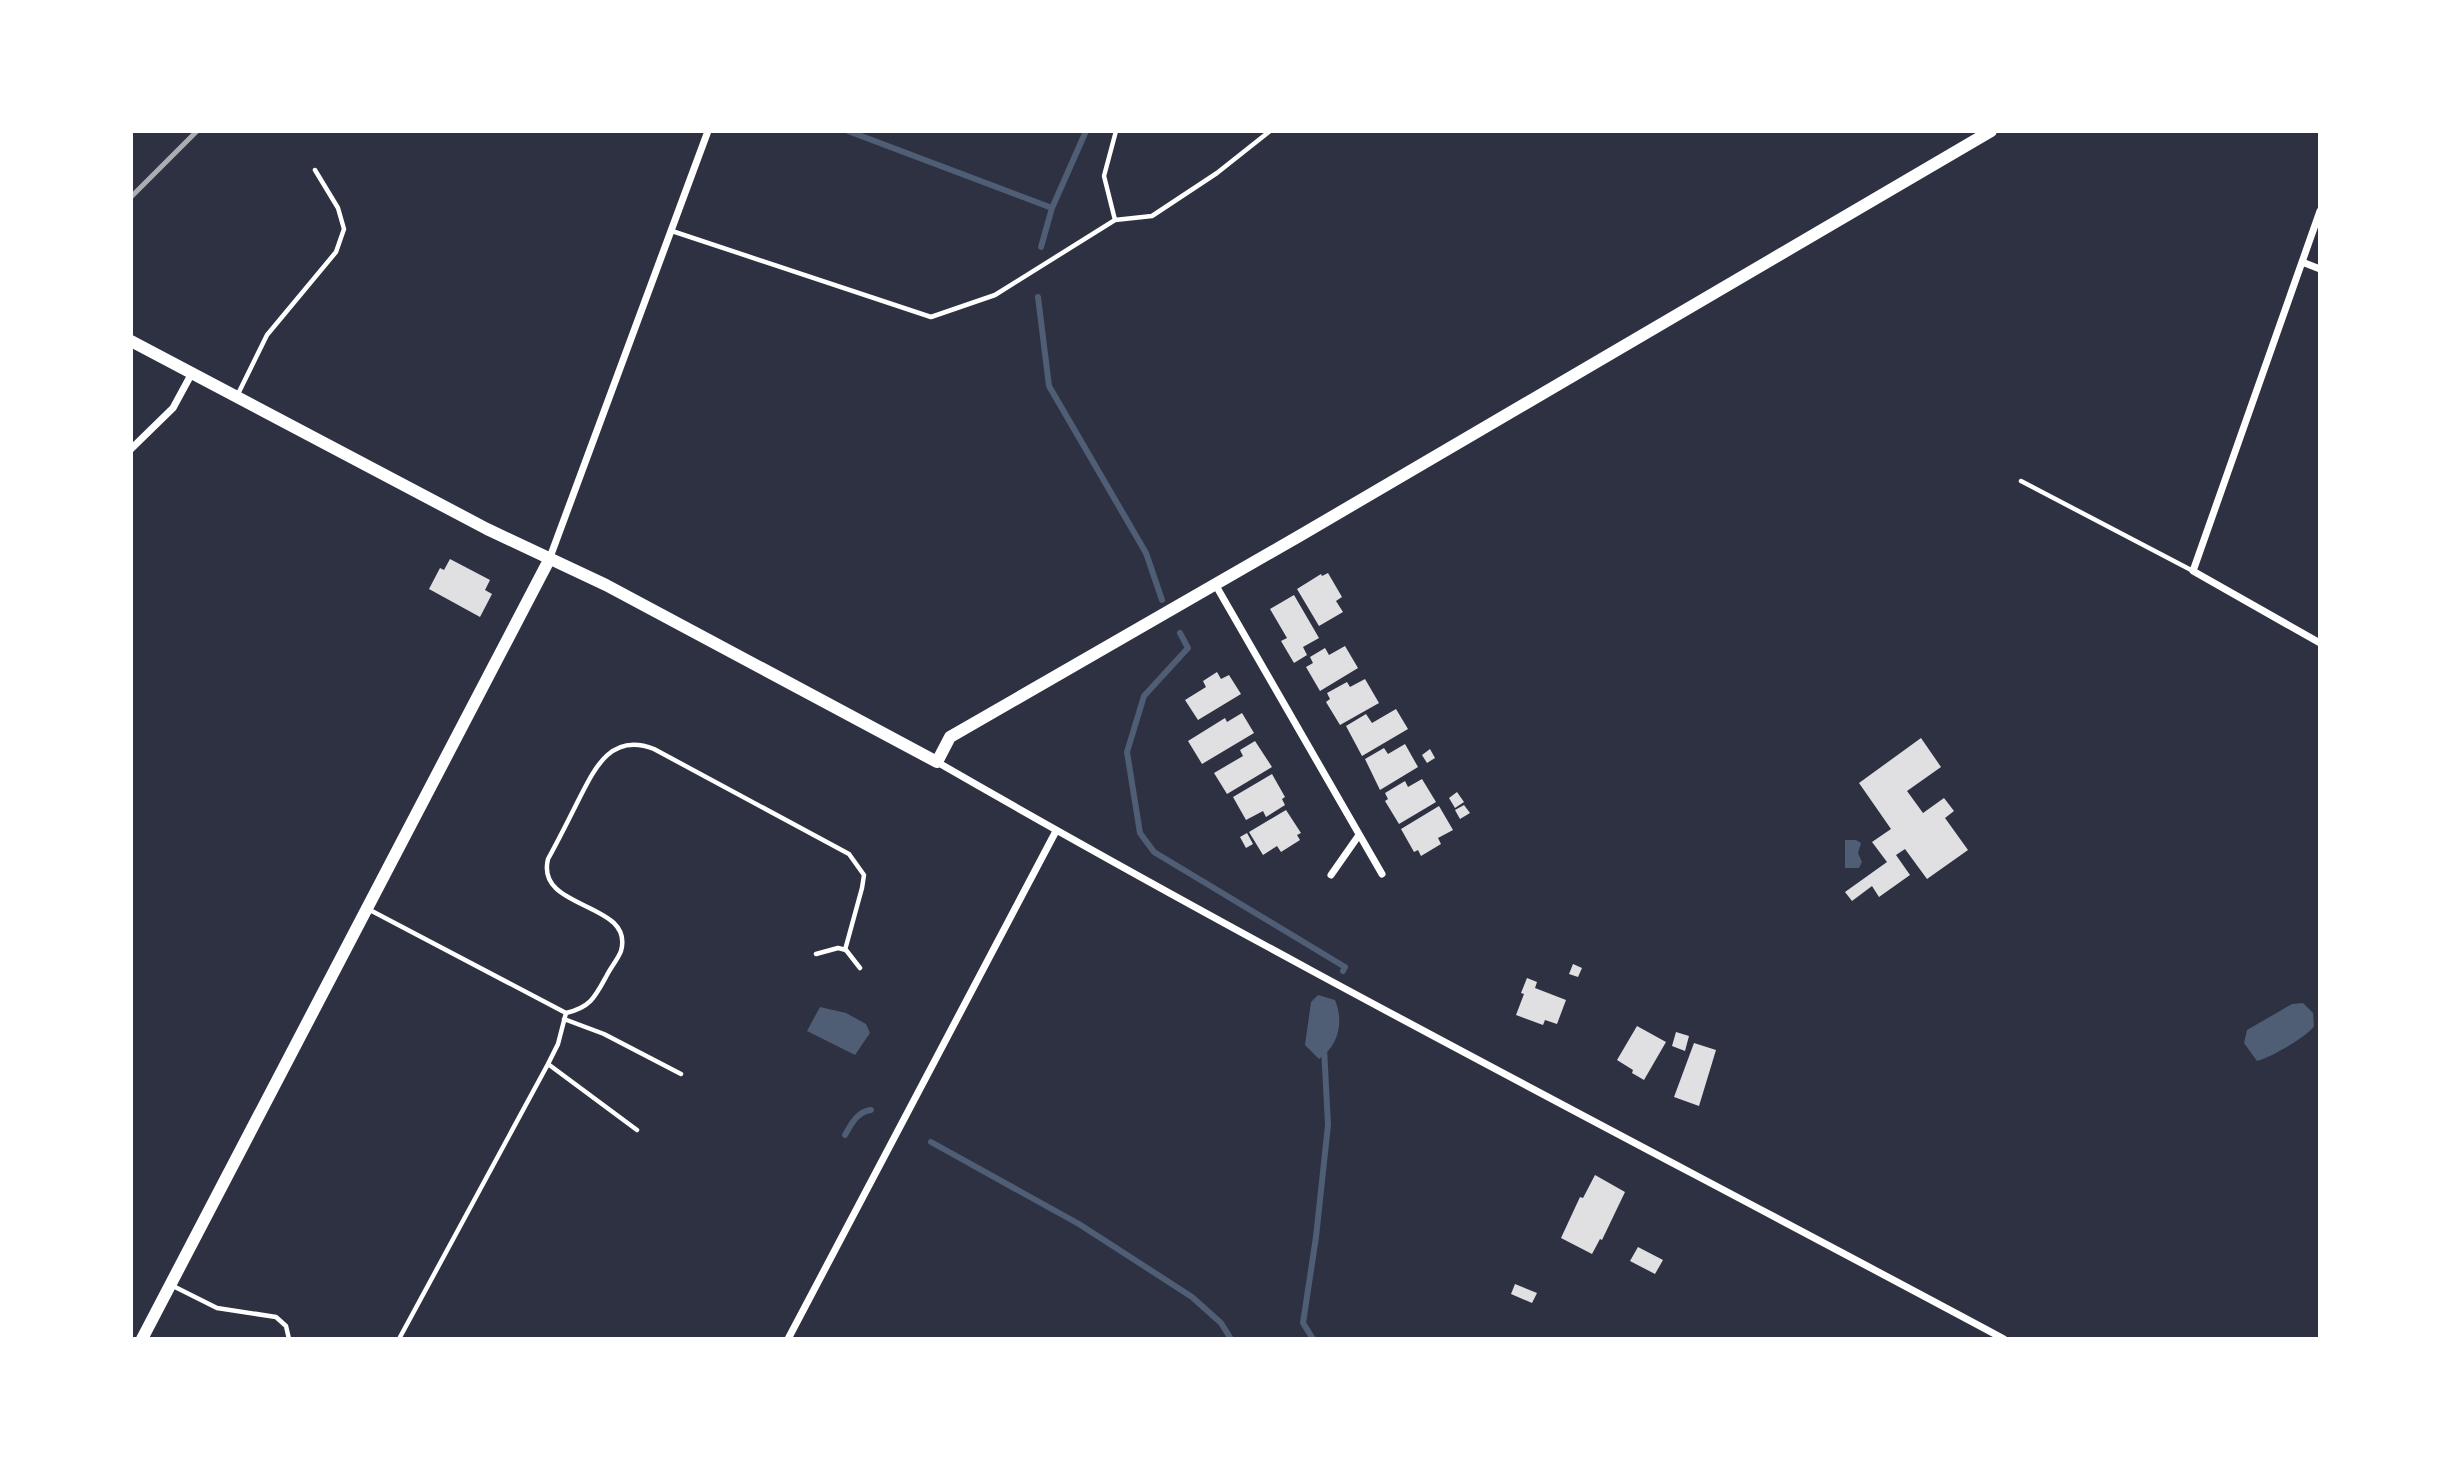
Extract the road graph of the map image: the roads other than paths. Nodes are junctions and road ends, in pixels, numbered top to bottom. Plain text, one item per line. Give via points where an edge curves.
1 (708, 131) edge
2 (1116, 131) edge
3 (1270, 131) edge
4 (1991, 131) edge
5 (315, 170) dead end
6 (2320, 211) edge
7 (1115, 220) junction
8 (672, 231) junction
9 (2302, 262) junction
10 (2320, 269) edge
11 (131, 341) edge
12 (192, 373) junction
13 (237, 397) junction
14 (131, 449) edge
15 (2021, 481) dead end
16 (549, 560) junction
17 (2193, 571) junction
18 (1215, 584) junction
19 (2320, 643) edge
20 (937, 762) junction
21 (1056, 831) junction
22 (1359, 835) junction
23 (1382, 874) dead end
24 (1331, 876) dead end
25 (368, 909) junction
26 (845, 950) junction
27 (816, 954) dead end
28 (860, 968) dead end
29 (565, 1016) junction
30 (548, 1064) junction
31 (681, 1074) dead end
32 (637, 1130) dead end
33 (170, 1284) junction
34 (142, 1339) edge
35 (289, 1339) edge
36 (399, 1339) edge
37 (788, 1339) edge
38 (2004, 1339) edge

1 - 8 street
2 - 7 lane via 1104,176
3 - 7 lane via 1152,216
4 - 18 street
5 - 13 lane via 338,208 344,229 336,251 267,335
6 - 9 street
7 - 8 lane via 995,295 931,317
8 - 16 street
9 - 10 street
9 - 17 street
11 - 12 street
12 - 13 street
12 - 14 street via 173,408
13 - 16 street
15 - 17 lane
16 - 20 street via 606,585
16 - 25 street
17 - 19 street
18 - 20 street via 950,737
18 - 22 street
20 - 21 street
21 - 37 street
21 - 38 street
22 - 23 street
22 - 24 street
25 - 29 lane
25 - 33 street
26 - 27 lane
26 - 28 lane
26 - 29 lane via 863,875 849,854 654,749 628,744 611,751 597,765 545,870 560,892 611,920 621,935 621,950 594,997 583,1009
29 - 30 lane
29 - 31 lane
30 - 32 lane
30 - 36 lane
33 - 34 street
33 - 35 lane via 217,1308 276,1317 286,1326

